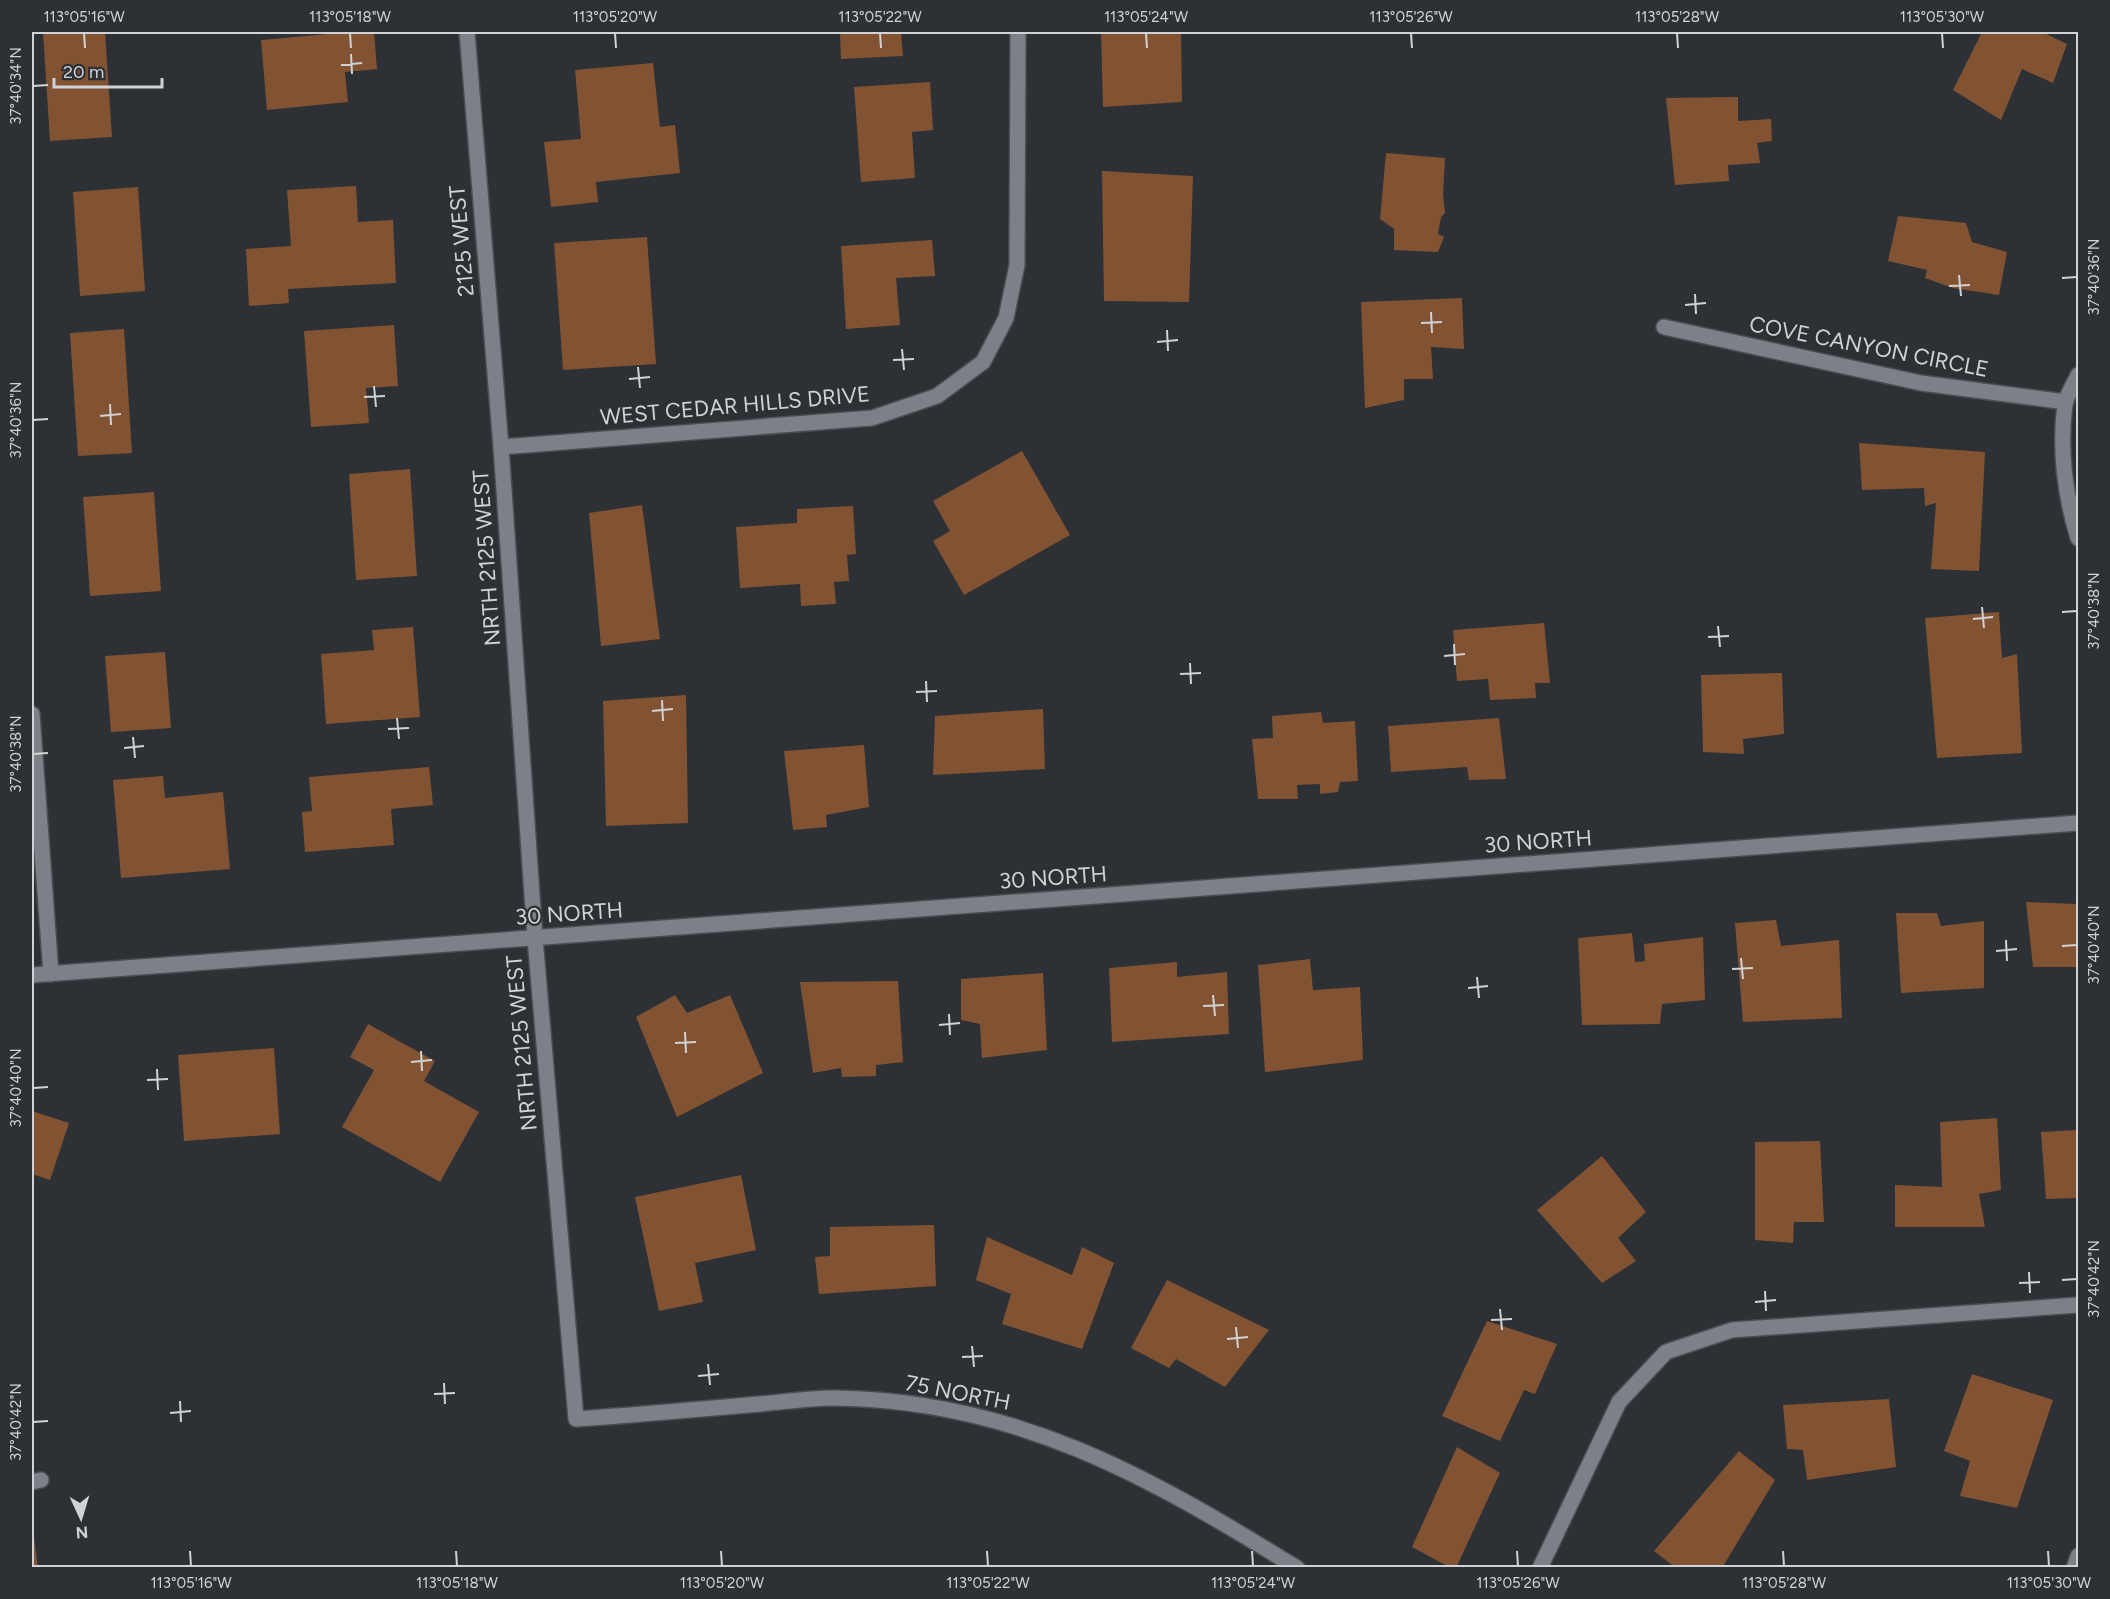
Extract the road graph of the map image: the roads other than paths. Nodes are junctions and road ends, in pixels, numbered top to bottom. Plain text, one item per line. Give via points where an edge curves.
1 (467, 32) edge
2 (1018, 32) edge
3 (1664, 327) dead end
4 (2079, 375) edge
5 (2066, 402) junction
6 (501, 447) junction
7 (2079, 538) edge
8 (32, 714) edge
9 (2079, 823) edge
10 (535, 938) junction
11 (51, 974) junction
12 (32, 975) edge
13 (2079, 1305) edge
14 (576, 1419) joint
15 (2079, 1556) edge
16 (1297, 1568) edge
17 (1540, 1568) edge
18 (2073, 1568) edge

1 - 6 street, 2125 WEST
2 - 6 street, WEST CEDAR HILLS DRIVE via 1017,265 1006,318 983,362 937,396 872,418
3 - 5 street, COVE CANYON CIRCLE via 1921,383
4 - 5 street
5 - 7 street via 2063,458
6 - 10 street, NRTH 2125 WEST
8 - 11 street
9 - 10 street, 30 NORTH
10 - 11 street, 30 NORTH
10 - 14 street, NRTH 2125 WEST
11 - 12 street, 30 NORTH
13 - 17 street via 1732,1330 1666,1352 1618,1402
14 - 16 street, 75 NORTH via 833,1398 923,1404 1002,1422 1087,1451 1193,1504
15 - 18 street

